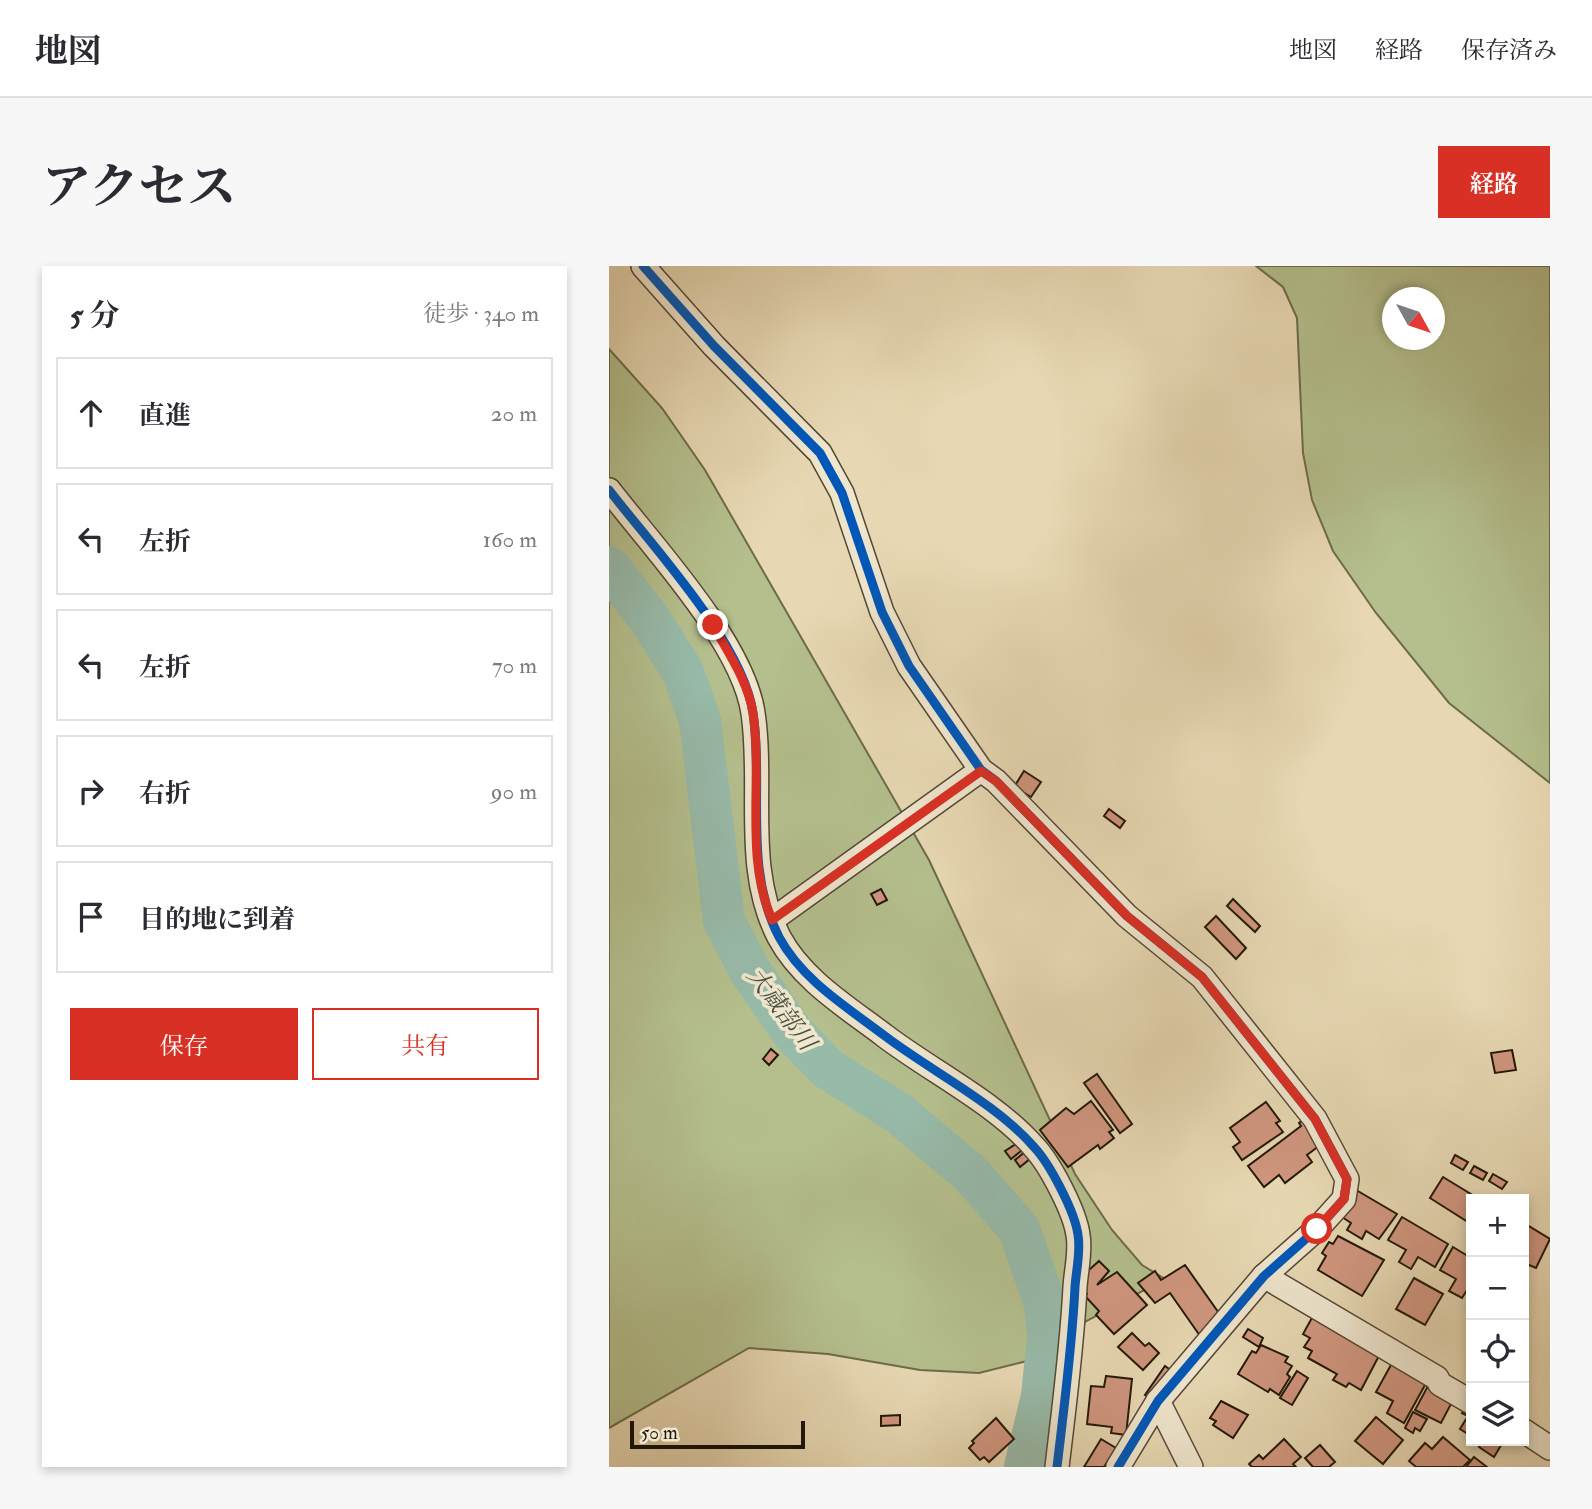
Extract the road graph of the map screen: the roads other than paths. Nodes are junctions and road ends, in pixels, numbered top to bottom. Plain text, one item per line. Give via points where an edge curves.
1 (643, 266) edge
2 (609, 490) edge
3 (981, 771) junction
4 (772, 920) junction
5 (1264, 1276) junction
6 (1466, 1399) edge
7 (1158, 1401) junction
8 (1529, 1434) edge
9 (1550, 1448) edge
10 (1057, 1467) edge
11 (1118, 1467) edge
12 (1191, 1467) edge

1 - 3 street via 820,453 842,492 882,612 909,666
2 - 4 street via 713,625 746,685 753,713 758,867
3 - 4 street
3 - 5 street via 1127,916 1202,977 1315,1119 1347,1179 1344,1199
4 - 10 street via 814,982 988,1107 1035,1147 1060,1188 1078,1235 1072,1344
5 - 6 street
5 - 7 street
7 - 11 street
7 - 12 street
8 - 9 street

